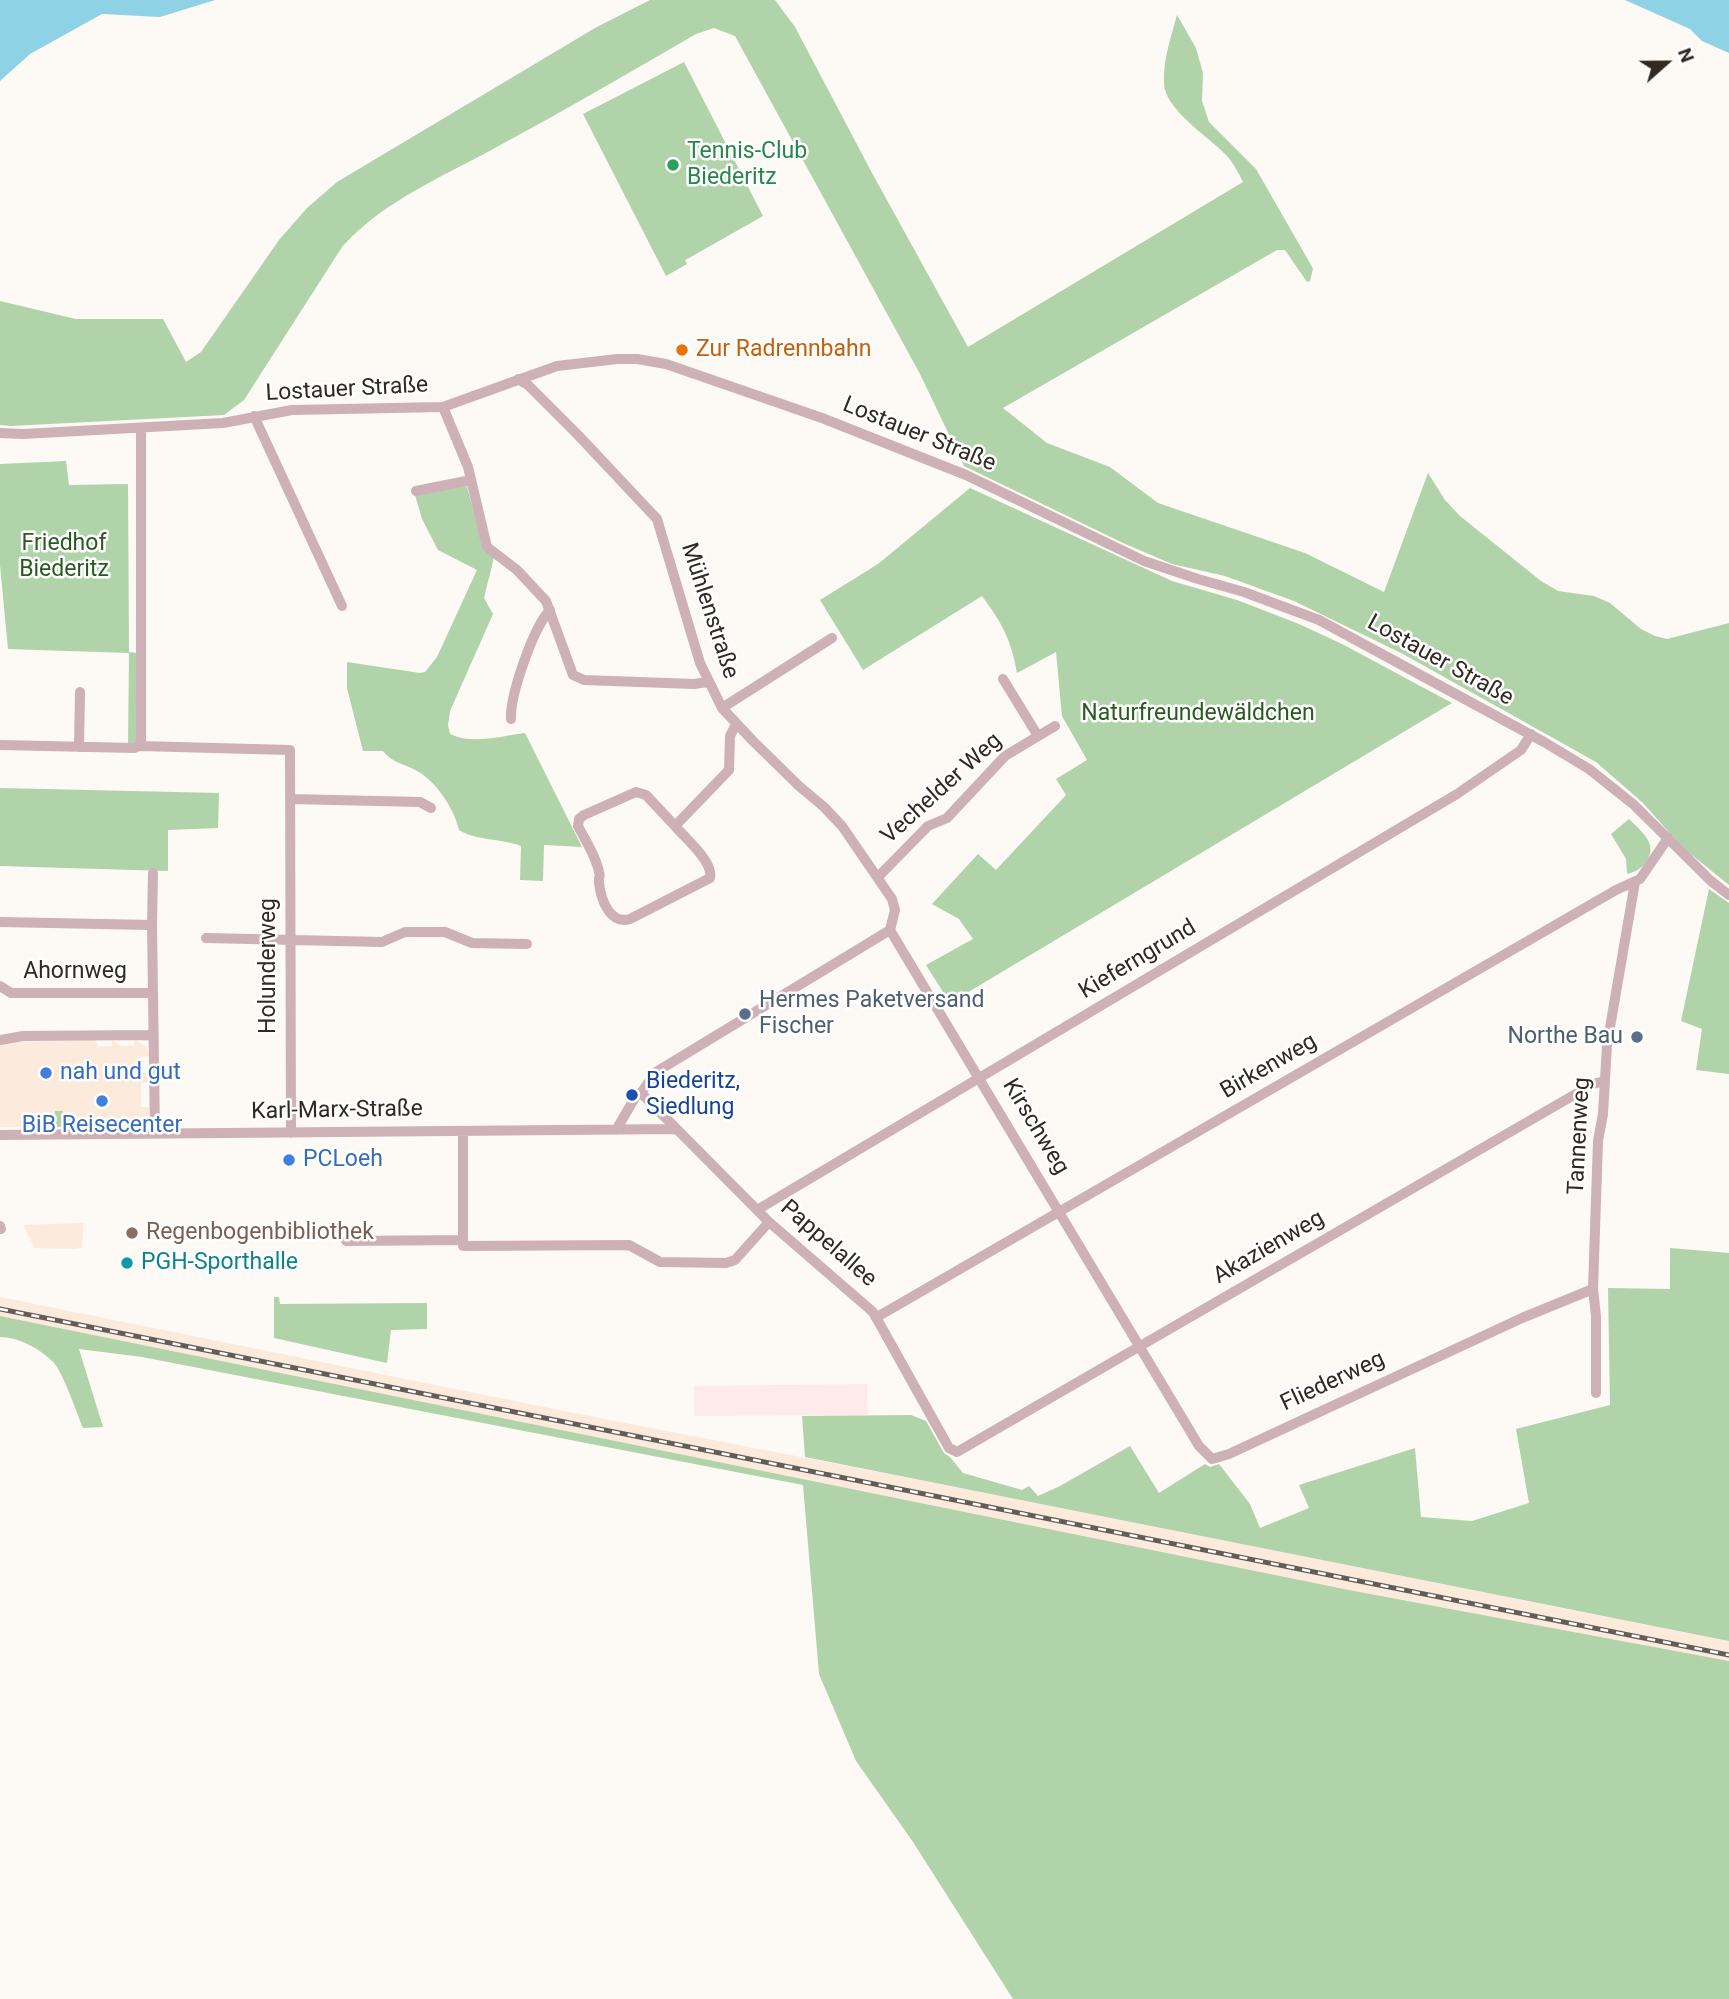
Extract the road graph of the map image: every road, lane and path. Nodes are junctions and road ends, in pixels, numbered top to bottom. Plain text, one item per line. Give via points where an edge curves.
1 (518, 379) junction
2 (443, 407) junction
3 (254, 416) junction
4 (141, 428) junction
5 (0, 433) edge
6 (471, 480) junction
7 (416, 491) dead end
8 (342, 606) dead end
9 (550, 610) junction
10 (832, 638) dead end
11 (1003, 679) dead end
12 (708, 681) junction
13 (80, 692) dead end
14 (722, 708) junction
15 (511, 719) dead end
16 (736, 724) junction
17 (1055, 726) dead end
18 (1531, 734) junction
19 (1038, 736) junction
20 (0, 745) edge
21 (139, 746) junction
22 (79, 747) junction
23 (290, 799) junction
24 (431, 808) dead end
25 (675, 826) junction
26 (1668, 838) junction
27 (153, 873) dead end
28 (878, 877) junction
29 (1635, 882) junction
30 (1729, 895) edge
31 (0, 922) edge
32 (152, 925) junction
33 (890, 930) junction
34 (206, 938) dead end
35 (290, 940) junction
36 (527, 944) dead end
37 (0, 986) edge
38 (153, 993) junction
39 (153, 1035) junction
40 (0, 1040) edge
41 (980, 1077) junction
42 (1604, 1081) junction
43 (641, 1093) junction
44 (675, 1129) junction
45 (616, 1130) junction
46 (463, 1132) junction
47 (291, 1133) junction
48 (155, 1134) junction
49 (0, 1135) edge
50 (757, 1210) junction
51 (1061, 1212) junction
52 (769, 1222) junction
53 (463, 1240) junction
54 (346, 1241) dead end
55 (1593, 1289) junction
56 (877, 1317) junction
57 (1142, 1347) junction
58 (1596, 1393) dead end
59 (955, 1452) joint

1 - 2 street, Lostauer Straße
1 - 12 street, Mühlenstraße via 657,519
1 - 18 street, Lostauer Straße via 557,366 630,359 706,377 966,475 1144,561 1319,620
2 - 3 street, Lostauer Straße via 292,410
2 - 6 street
3 - 4 street, Lostauer Straße via 223,423
3 - 8 street
4 - 5 street, Lostauer Straße
4 - 21 street
6 - 7 street
6 - 9 street via 487,547 528,581
9 - 12 street via 576,678
9 - 15 street via 514,688
10 - 14 street
11 - 19 street, Vechelder Weg
12 - 14 street, Mühlenstraße
13 - 22 street
14 - 16 street, Mühlenstraße
16 - 25 street via 730,736 729,770
16 - 28 street, Mühlenstraße via 842,826
17 - 19 street, Vechelder Weg
18 - 26 street, Lostauer Straße via 1609,783
18 - 41 street, Kieferngrund via 1521,750 1457,794
19 - 28 street, Vechelder Weg via 1005,756 947,818 928,826
20 - 22 street
21 - 22 street
21 - 23 street, Holunderweg via 289,750
23 - 24 street via 420,802
23 - 35 street, Holunderweg
25 - 25 street via 707,862 709,878 630,919 612,916 579,820 636,792 646,795
26 - 29 street, Birkenweg
26 - 30 street, Lostauer Straße
27 - 32 street, Ahornweg
28 - 33 street, Mühlenstraße via 895,910
29 - 42 street, Tannenweg
29 - 51 street, Birkenweg
31 - 32 street, Ahornweg
32 - 38 street, Ahornweg
33 - 41 street, Kirschweg
33 - 43 street via 662,1067
34 - 35 street
35 - 36 street via 382,942 405,932 445,932 472,943
35 - 47 street, Holunderweg
37 - 38 street, Ahornweg via 11,993
38 - 39 street, Ahornweg
39 - 40 street
39 - 48 street, Ahornweg
41 - 50 street, Kieferngrund
41 - 51 street, Kirschweg
42 - 55 street, Tannenweg
42 - 57 street, Akazienweg
43 - 44 street, Pappelallee
43 - 45 street
44 - 45 street, Karl-Marx-Straße
44 - 50 street, Pappelallee
45 - 46 street, Karl-Marx-Straße
46 - 47 street, Karl-Marx-Straße
46 - 53 street
47 - 48 street, Karl-Marx-Straße
48 - 49 street, Karl-Marx-Straße
50 - 52 street, Pappelallee
51 - 56 street, Birkenweg
51 - 57 street, Kirschweg
52 - 53 street via 735,1260 726,1263 660,1262 629,1245 463,1246
52 - 56 street, Pappelallee
53 - 54 street
55 - 57 street, Fliederweg via 1212,1459
55 - 58 street, Tannenweg
56 - 59 street, Pappelallee
57 - 59 street, Akazienweg

